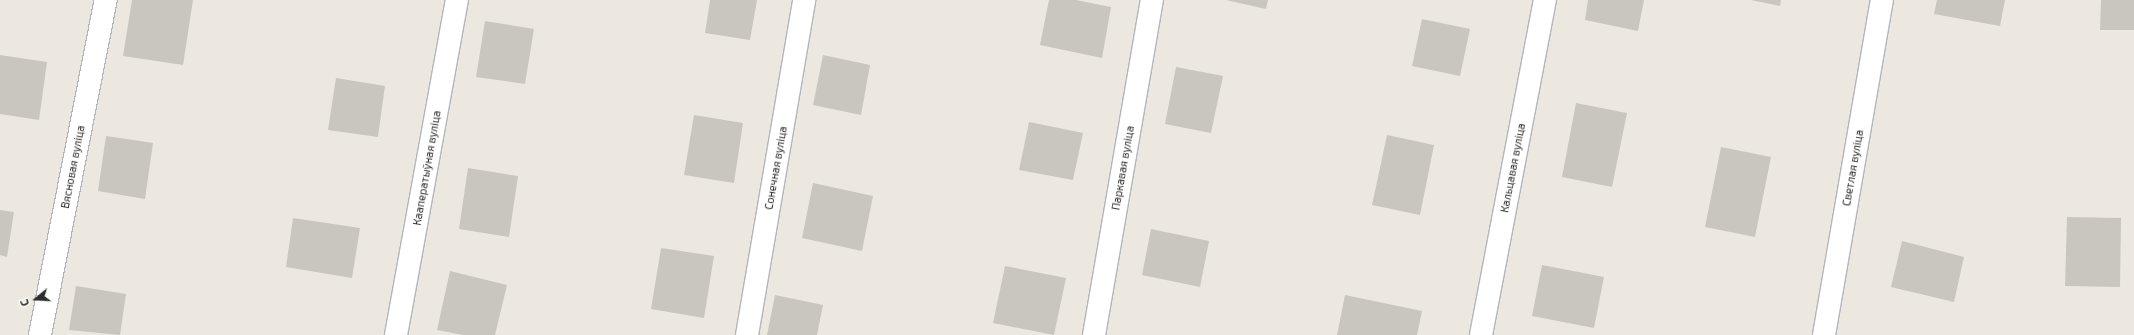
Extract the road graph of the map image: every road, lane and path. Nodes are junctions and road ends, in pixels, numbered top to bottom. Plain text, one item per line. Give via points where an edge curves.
1 (106, 0) edge
2 (457, 0) edge
3 (804, 0) edge
4 (1152, 0) edge
5 (1545, 0) edge
6 (1882, 0) edge
7 (40, 335) edge
8 (396, 335) edge
9 (747, 335) edge
10 (1094, 335) edge
11 (1480, 335) edge
12 (1824, 335) edge

1 - 7 street, Вясновая вуліца
2 - 8 street, Кааператыўная вуліца
3 - 9 street, Сонечная вуліца
4 - 10 street, Паркавая вуліца
5 - 11 street, Кальцавая вуліца
6 - 12 street, Светлая вуліца

